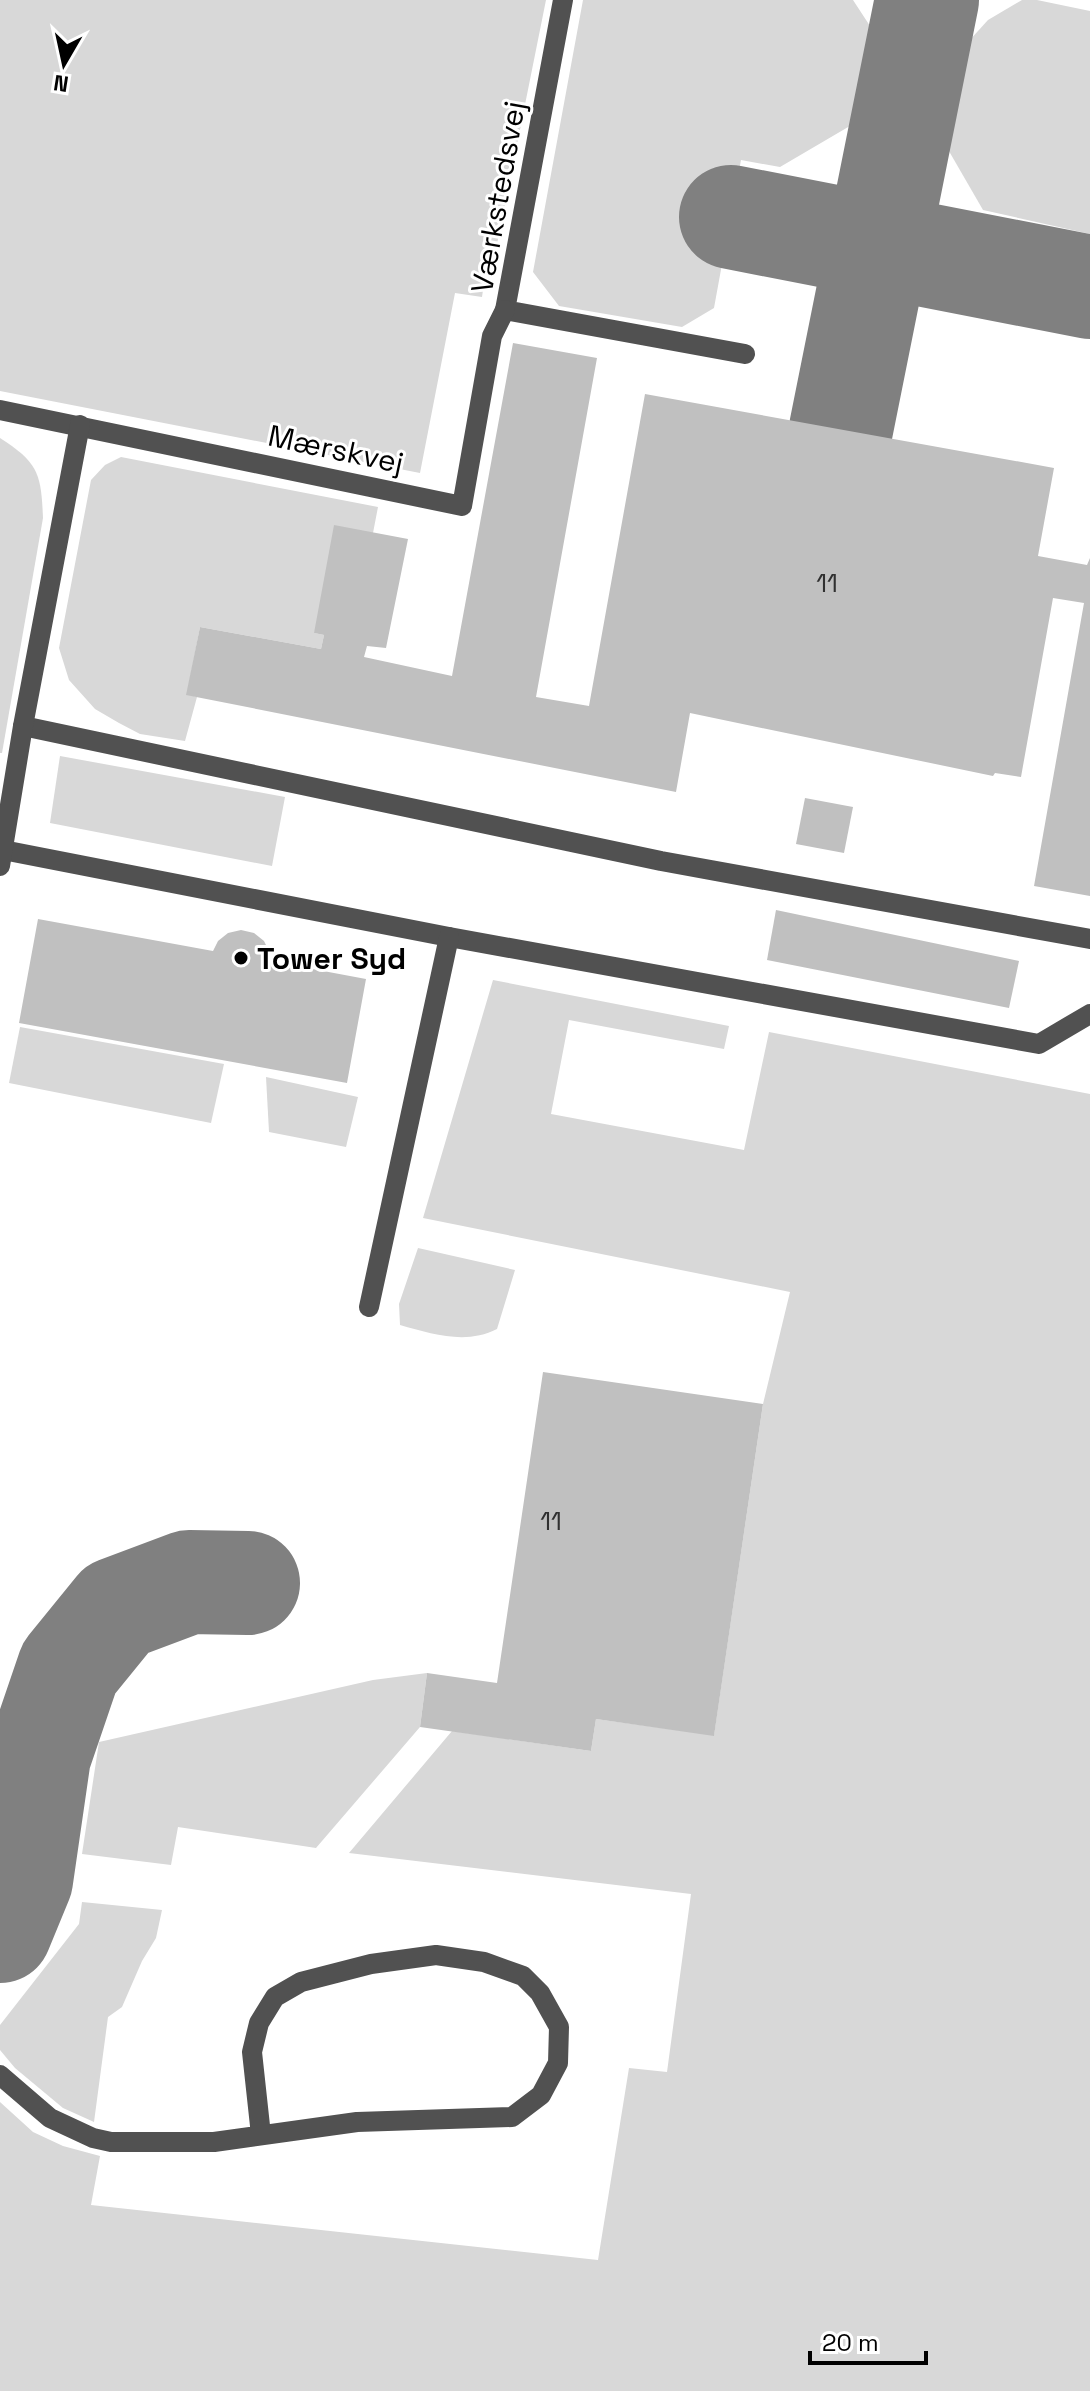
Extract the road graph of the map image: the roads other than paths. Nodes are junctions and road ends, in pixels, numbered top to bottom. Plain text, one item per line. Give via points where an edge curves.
1 (563, 0) edge
2 (505, 310) junction
3 (745, 354) dead end
4 (0, 410) edge
5 (80, 425) junction
6 (23, 726) junction
7 (1, 858) edge
8 (449, 937) junction
9 (1090, 939) edge
10 (1090, 1014) edge
11 (369, 1307) dead end
12 (0, 2075) edge
13 (261, 2135) junction

1 - 2 lane, Værkstedsvej
2 - 3 lane, Værkstedsvej
2 - 5 lane, Mærskvej via 492,336 462,506
4 - 5 lane, Mærskvej
5 - 6 lane
6 - 7 lane
6 - 9 lane via 661,861
7 - 8 lane
8 - 10 lane via 1039,1044
8 - 11 lane
12 - 13 lane via 50,2118 102,2140 214,2142
13 - 13 lane via 357,2122 512,2117 541,2095 558,2063 559,2027 540,1993 523,1976 484,1962 436,1955 301,1982 275,1997 259,2023 252,2052

